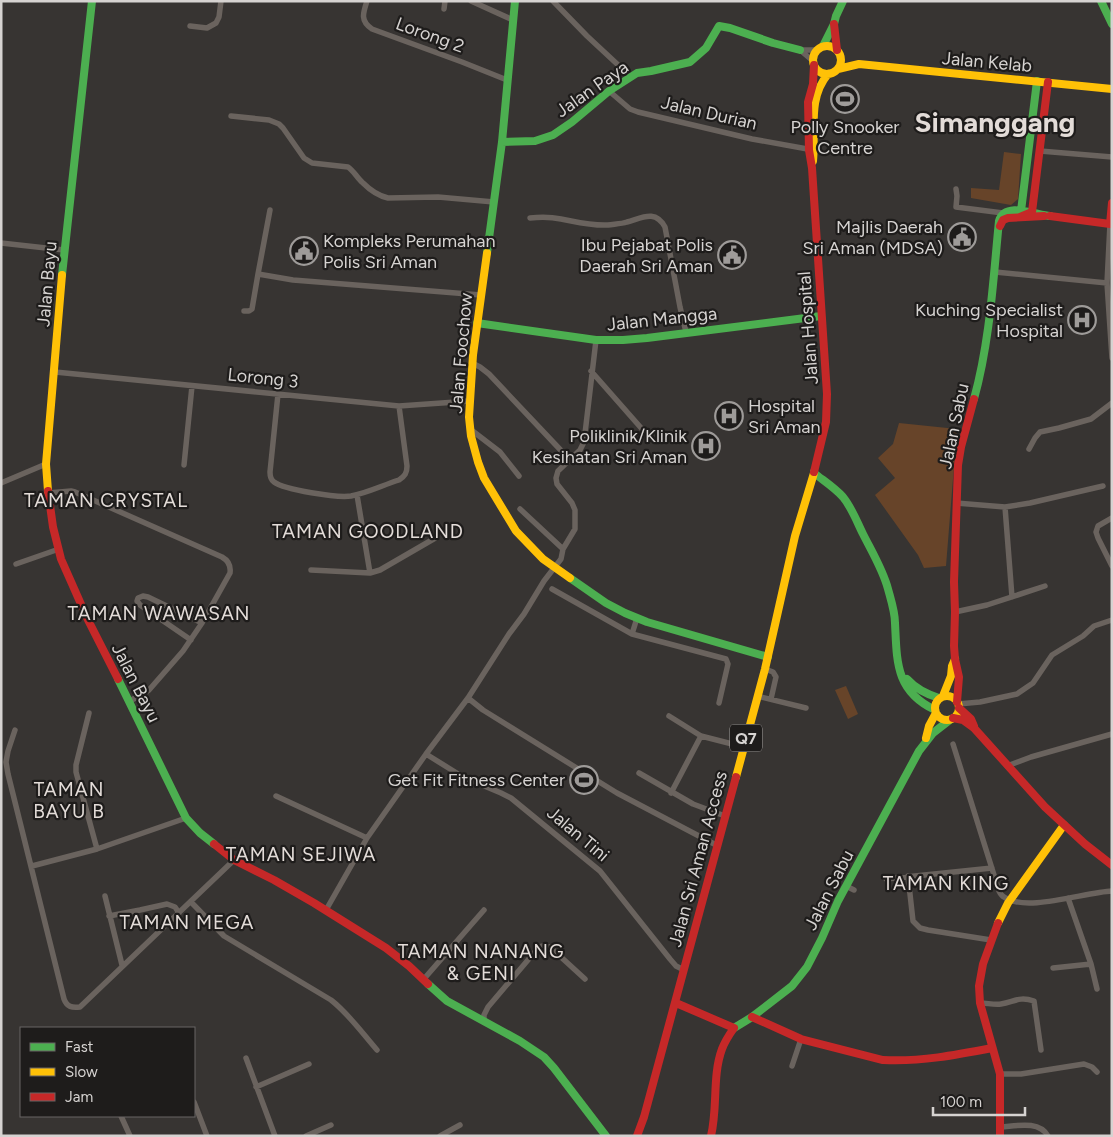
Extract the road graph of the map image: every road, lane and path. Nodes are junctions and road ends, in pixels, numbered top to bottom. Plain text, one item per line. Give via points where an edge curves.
1 (92, 1) edge
2 (221, 1) edge
3 (367, 1) edge
4 (445, 1) edge
5 (471, 1) edge
6 (515, 1) edge
7 (553, 1) edge
8 (1101, 1) edge
9 (841, 2) edge
10 (444, 9) dead end
11 (513, 20) junction
12 (834, 24) junction
13 (1112, 24) edge
14 (190, 26) dead end
15 (820, 48) junction
16 (800, 50) junction
17 (838, 51) junction
18 (814, 63) junction
19 (858, 64) junction
20 (838, 69) junction
21 (828, 74) junction
22 (630, 76) junction
23 (508, 80) junction
24 (1037, 81) junction
25 (1048, 82) junction
26 (1112, 88) edge
27 (609, 91) junction
28 (231, 116) dead end
29 (502, 142) junction
30 (812, 150) junction
31 (1040, 151) junction
32 (1112, 157) edge
33 (956, 189) dead end
34 (494, 202) junction
35 (1112, 203) edge
36 (270, 210) dead end
37 (1025, 215) junction
38 (1005, 216) junction
39 (530, 218) dead end
40 (1110, 224) junction
41 (1, 243) edge
42 (64, 250) junction
43 (995, 272) junction
44 (258, 274) junction
45 (1107, 283) junction
46 (481, 295) junction
47 (244, 312) dead end
48 (821, 316) junction
49 (477, 323) junction
50 (686, 332) junction
51 (596, 340) junction
52 (1112, 358) edge
53 (479, 367) junction
54 (591, 371) junction
55 (55, 372) junction
56 (192, 386) junction
57 (278, 394) junction
58 (470, 401) junction
59 (1112, 404) edge
60 (399, 406) junction
61 (470, 429) junction
62 (642, 429) dead end
63 (1029, 449) dead end
64 (570, 460) junction
65 (46, 464) junction
66 (184, 465) dead end
67 (814, 473) junction
68 (519, 476) dead end
69 (1, 483) edge
70 (1103, 486) dead end
71 (48, 493) junction
72 (357, 495) junction
73 (956, 503) junction
74 (1005, 507) junction
75 (520, 509) dead end
76 (1112, 518) edge
77 (437, 538) dead end
78 (59, 549) junction
79 (560, 559) junction
80 (16, 564) dead end
81 (1112, 566) edge
82 (311, 570) dead end
83 (370, 572) junction
84 (1045, 586) dead end
85 (552, 589) dead end
86 (1012, 597) junction
87 (955, 612) junction
88 (637, 618) junction
89 (1112, 620) edge
90 (202, 624) junction
91 (632, 634) junction
92 (191, 640) junction
93 (768, 657) junction
94 (955, 659) junction
95 (900, 669) junction
96 (765, 670) junction
97 (757, 696) junction
98 (941, 697) junction
99 (468, 698) junction
100 (771, 699) junction
101 (130, 701) junction
102 (719, 703) dead end
103 (958, 705) junction
104 (806, 708) dead end
105 (935, 712) junction
106 (89, 713) dead end
107 (669, 716) dead end
108 (952, 719) junction
109 (15, 730) dead end
110 (976, 730) junction
111 (1112, 734) edge
112 (701, 736) junction
113 (924, 742) junction
114 (953, 744) dead end
115 (744, 747) junction
116 (426, 754) junction
117 (1007, 766) junction
118 (639, 773) dead end
119 (671, 793) junction
120 (276, 796) dead end
121 (725, 816) junction
122 (186, 818) junction
123 (1064, 825) junction
124 (366, 838) junction
125 (718, 846) junction
126 (98, 849) junction
127 (234, 860) junction
128 (1112, 865) edge
129 (32, 866) junction
130 (992, 868) junction
131 (908, 876) junction
132 (886, 878) dead end
133 (846, 886) junction
134 (854, 890) dead end
135 (1112, 890) edge
136 (104, 896) dead end
137 (1068, 898) junction
138 (1010, 900) junction
139 (191, 902) junction
140 (326, 910) junction
141 (484, 910) dead end
142 (179, 913) junction
143 (109, 916) junction
144 (992, 940) junction
145 (1091, 964) junction
146 (122, 966) junction
147 (1053, 968) dead end
148 (684, 970) junction
149 (585, 979) dead end
150 (423, 980) junction
151 (1097, 988) dead end
152 (676, 1003) junction
153 (980, 1003) junction
154 (752, 1017) junction
155 (484, 1022) junction
156 (734, 1028) junction
157 (801, 1039) junction
158 (992, 1048) junction
159 (376, 1050) dead end
160 (1041, 1050) dead end
161 (246, 1058) dead end
162 (309, 1064) dead end
163 (792, 1066) dead end
164 (1097, 1072) dead end
165 (1000, 1074) junction
166 (256, 1087) junction
167 (195, 1105) edge
168 (121, 1117) edge
169 (331, 1125) dead end
170 (460, 1125) dead end
171 (1001, 1127) junction
172 (130, 1136) edge
173 (207, 1136) edge
174 (275, 1136) edge
175 (306, 1136) edge
176 (440, 1136) edge
177 (606, 1136) edge
178 (638, 1136) edge
179 (711, 1136) edge
180 (1000, 1136) edge
181 (1048, 1136) edge

1 - 42 street, Jalan Bayu
2 - 14 street via 216,23 207,28
3 - 23 street, Lorong 2 via 363,18 372,30
4 - 10 street
5 - 11 street
6 - 11 street, Jalan Foochow
7 - 22 street
8 - 13 street
9 - 12 street
11 - 23 street, Jalan Foochow
12 - 15 street
12 - 17 street
15 - 16 street
15 - 17 street via 830,46
15 - 18 street via 814,53
16 - 18 street
16 - 22 street, Jalan Paya via 719,26 706,48 690,62
17 - 19 street, Jalan Kelab
17 - 20 street via 841,61
18 - 21 street via 820,72
18 - 30 street, Jalan Hospital via 808,102
19 - 20 street, Jalan Kelab
19 - 24 street, Jalan Kelab
20 - 21 street
21 - 30 street, Jalan Hospital via 819,84 816,95
22 - 27 street, Jalan Paya
23 - 29 street, Jalan Foochow
24 - 25 street, Jalan Kelab
24 - 37 street
25 - 26 street, Jalan Kelab
25 - 31 street
27 - 29 street, Jalan Paya via 553,135 536,141
27 - 30 street, Jalan Durian via 638,112
28 - 34 street via 279,124 308,162 348,167 383,197
29 - 34 street, Jalan Foochow
30 - 48 street, Jalan Hospital / Q7
31 - 32 street
31 - 37 street
33 - 38 street via 956,207
34 - 46 street, Jalan Foochow
35 - 40 street
36 - 44 street
37 - 38 street
37 - 40 street via 1039,213
38 - 43 street, Jalan Sabu via 998,221
39 - 50 street via 559,218 603,225 656,217 665,227
40 - 45 street
41 - 42 street
42 - 55 street, Jalan Bayu
43 - 45 street
43 - 73 street, Jalan Sabu via 982,368 959,456
44 - 46 street via 293,280
44 - 47 street via 252,309
45 - 52 street
46 - 49 street, Jalan Foochow
48 - 50 street, Jalan Mangga
48 - 67 street, Jalan Hospital / Q7 via 827,410
49 - 51 street, Jalan Mangga
49 - 53 street, Jalan Foochow
50 - 51 street, Jalan Mangga via 647,338
51 - 54 street
53 - 58 street, Jalan Foochow
53 - 64 street
54 - 62 street
54 - 64 street via 584,442
55 - 56 street, Lorong 3
55 - 65 street, Jalan Bayu
56 - 57 street, Lorong 3
56 - 66 street
57 - 60 street, Lorong 3
57 - 72 street via 270,472 272,480 320,495
58 - 60 street, Lorong 3
58 - 61 street, Jalan Foochow
59 - 63 street via 1091,419 1040,432
60 - 72 street via 406,472 399,480
61 - 68 street via 500,452
61 - 79 street, Jalan Foochow via 484,478 516,531 531,548
64 - 79 street via 558,471 556,478 575,510 576,525
65 - 69 street
65 - 71 street, Jalan Bayu
67 - 93 street, Jalan Sri Aman Access / Q7
67 - 95 street via 843,497 882,573 894,615 894,639
70 - 74 street
71 - 78 street, Jalan Bayu
71 - 90 street via 75,492 225,559 230,565 230,573
72 - 83 street
73 - 74 street
73 - 87 street, Jalan Sabu
74 - 86 street
75 - 79 street
76 - 81 street via 1098,526 1096,534
77 - 83 street via 380,570
78 - 80 street
78 - 101 street, Jalan Bayu via 70,582
79 - 88 street, Jalan Foochow via 606,602
79 - 99 street
82 - 83 street
84 - 86 street
85 - 91 street
86 - 87 street
87 - 94 street, Jalan Sabu
88 - 91 street
88 - 93 street, Jalan Foochow
89 - 103 street via 1094,626 1052,655 1033,682 1017,694
90 - 92 street
90 - 92 street via 144,596 138,598 140,605
91 - 102 street via 726,659 728,664
92 - 101 street via 149,690
93 - 96 street, Jalan Sri Aman Access / Q7
94 - 98 street
94 - 103 street via 959,677
95 - 98 street via 916,689
95 - 105 street via 911,692
96 - 97 street, Jalan Sri Aman Access / Q7
96 - 100 street via 773,672 776,677
97 - 100 street
97 - 115 street, Jalan Sri Aman Access / Q7
98 - 103 street via 951,696
98 - 105 street via 935,704
99 - 116 street
99 - 125 street via 617,793
100 - 104 street
101 - 122 street, Jalan Bayu
103 - 108 street
103 - 110 street
105 - 108 street via 944,720
105 - 113 street
106 - 126 street via 76,772
107 - 112 street
108 - 110 street via 961,719
108 - 113 street
109 - 129 street via 6,762
110 - 117 street
111 - 117 street
112 - 115 street
112 - 119 street
113 - 133 street, Jalan Sabu
114 - 130 street
115 - 121 street, Jalan Sri Aman Access / Q7
116 - 124 street
116 - 148 street, Jalan Tini via 464,777 511,798 596,868 676,966
117 - 123 street
118 - 119 street
119 - 121 street
120 - 124 street
121 - 125 street, Jalan Sri Aman Access / Q7
122 - 126 street
122 - 127 street, Jalan Bayu
123 - 128 street
123 - 138 street
124 - 140 street
125 - 148 street, Jalan Sri Aman Access / Q7
126 - 129 street
127 - 139 street
127 - 140 street, Jalan Bayu
129 - 146 street via 64,999 69,1007 80,1007
130 - 131 street
130 - 138 street via 999,891
131 - 132 street
131 - 144 street via 913,921 920,928
133 - 134 street
133 - 154 street, Jalan Sabu via 802,975
135 - 137 street
136 - 143 street
137 - 138 street via 1032,904
137 - 145 street
138 - 144 street
139 - 142 street
139 - 159 street via 224,936 331,1000
140 - 150 street, Jalan Bayu via 395,954
141 - 150 street
142 - 143 street via 167,904
142 - 146 street
143 - 146 street
144 - 153 street via 981,974
145 - 147 street
145 - 151 street
148 - 152 street, Jalan Sri Aman Access / Q7
149 - 155 street via 550,947 539,947 488,1007
150 - 155 street, Jalan Bayu via 447,1001
152 - 156 street
152 - 178 street, Jalan Sri Aman Access / Q7
153 - 158 street
153 - 160 street via 1001,1004 1019,998 1034,1001
154 - 156 street, Jalan Sabu
154 - 157 street
155 - 177 street, Jalan Bayu via 544,1057
156 - 179 street via 725,1041 717,1066
157 - 158 street via 895,1062 928,1060
157 - 163 street
158 - 165 street
161 - 166 street
162 - 166 street
164 - 165 street via 1084,1064
165 - 171 street
166 - 174 street
167 - 173 street
168 - 172 street
169 - 175 street
170 - 176 street
171 - 180 street
171 - 181 street via 1037,1126

